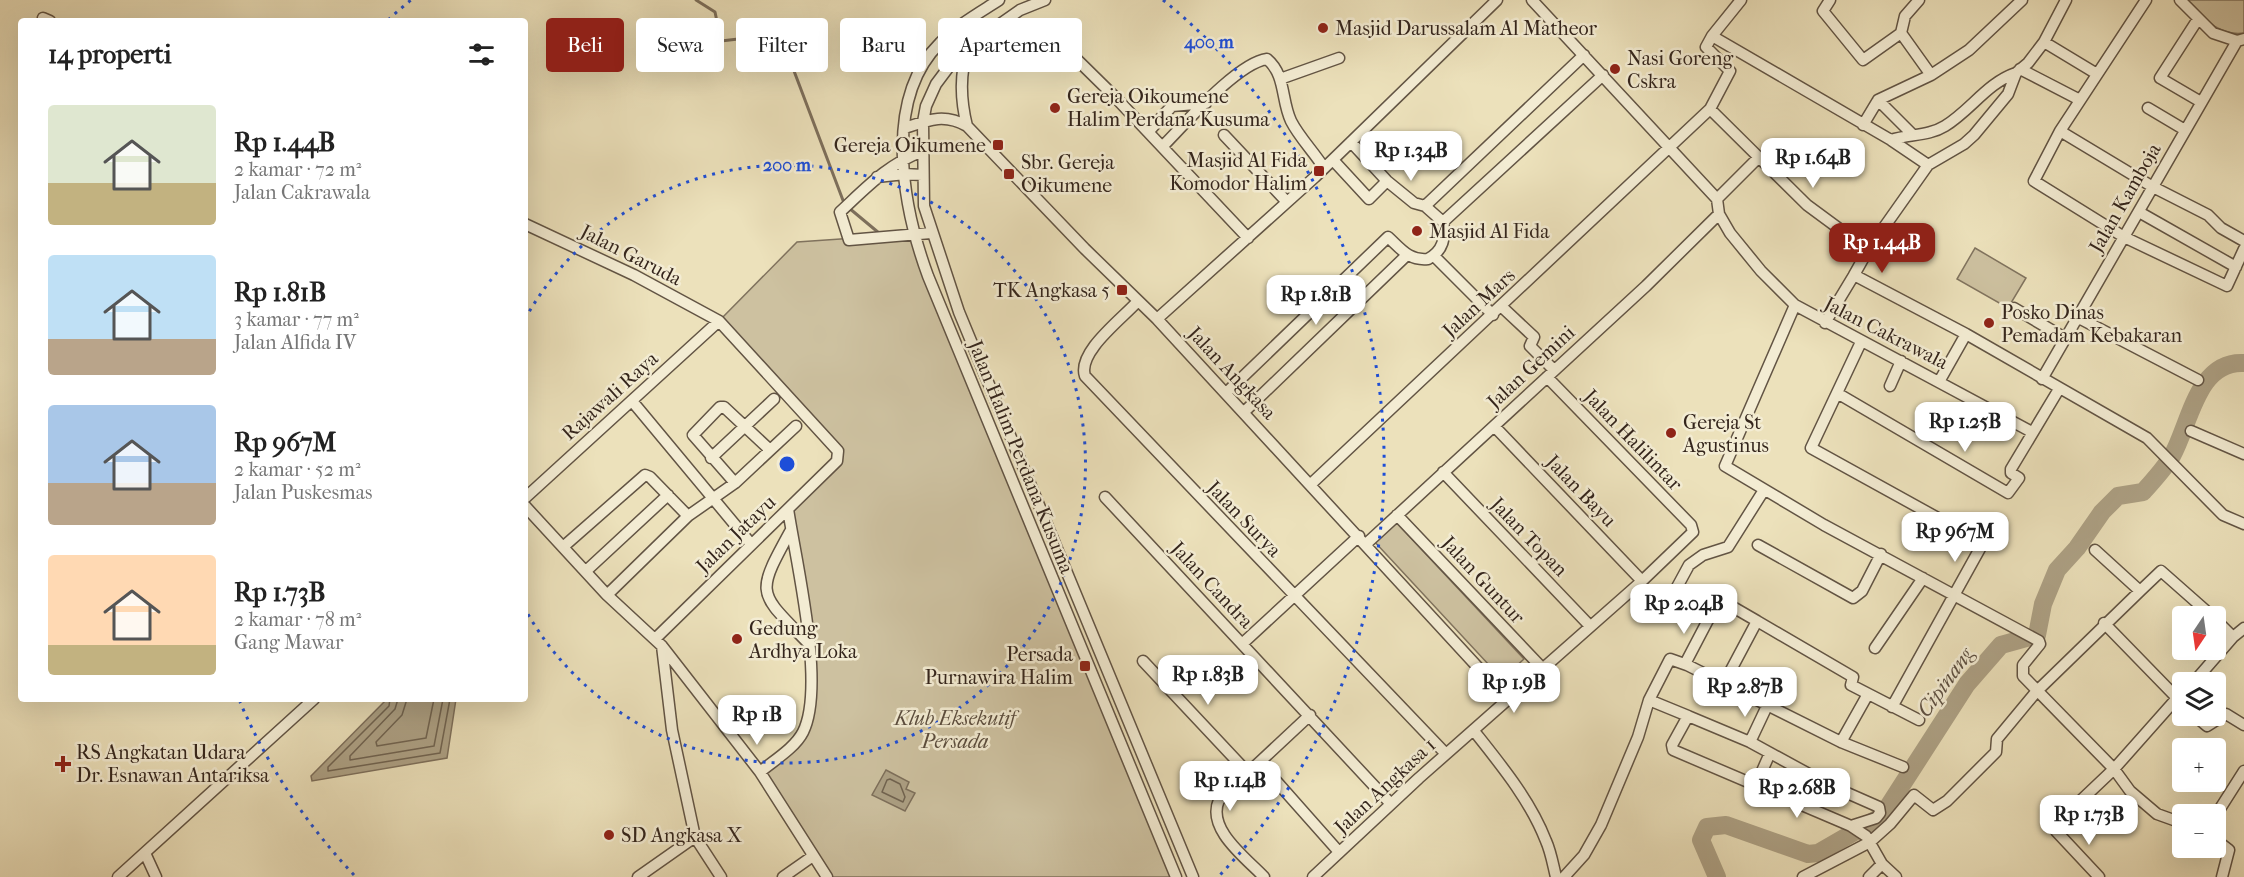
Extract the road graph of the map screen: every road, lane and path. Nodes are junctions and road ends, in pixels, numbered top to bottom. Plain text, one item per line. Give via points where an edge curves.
1 (999, 0) edge
2 (1045, 0) edge
3 (1497, 0) edge
4 (1532, 0) edge
5 (1741, 0) edge
6 (1830, 0) edge
7 (1919, 0) edge
8 (2022, 0) edge
9 (2066, 0) edge
10 (2146, 0) edge
11 (2180, 0) edge
12 (1008, 18) edge
13 (2198, 19) junction
14 (1901, 33) junction
15 (1712, 36) junction
16 (2240, 40) edge
17 (2044, 42) junction
18 (1584, 55) junction
19 (1339, 58) dead end
20 (1082, 65) edge
21 (2018, 71) junction
22 (945, 72) edge
23 (962, 72) edge
24 (2097, 74) junction
25 (1604, 75) junction
26 (1931, 75) junction
27 (1280, 79) junction
28 (1878, 100) junction
29 (2080, 100) junction
30 (2201, 102) junction
31 (1206, 103) junction
32 (2148, 108) dead end
33 (1710, 109) junction
34 (923, 122) junction
35 (1863, 125) junction
36 (967, 126) junction
37 (905, 128) junction
38 (2185, 130) junction
39 (2060, 131) junction
40 (1148, 132) junction
41 (1224, 135) dead end
42 (1913, 135) junction
43 (1891, 140) junction
44 (1352, 142) junction
45 (1162, 147) junction
46 (1670, 147) junction
47 (922, 151) junction
48 (1759, 157) junction
49 (905, 158) junction
50 (1329, 164) junction
51 (1928, 165) junction
52 (904, 174) junction
53 (922, 175) junction
54 (877, 177) junction
55 (1387, 181) junction
56 (2153, 187) junction
57 (1717, 200) junction
58 (1287, 202) junction
59 (1425, 206) junction
60 (2139, 212) junction
61 (1719, 214) junction
62 (1443, 222) junction
63 (528, 225) edge
64 (931, 233) junction
65 (913, 234) junction
66 (2124, 237) junction
67 (1248, 238) junction
68 (2244, 241) edge
69 (2244, 249) edge
70 (1868, 250) junction
71 (1407, 255) junction
72 (1434, 256) junction
73 (2236, 267) junction
74 (1854, 275) junction
75 (1138, 301) junction
76 (1795, 305) junction
77 (1502, 307) junction
78 (2014, 308) dead end
79 (1493, 315) junction
80 (2077, 317) junction
81 (1156, 319) junction
82 (719, 321) junction
83 (1825, 323) junction
84 (1966, 334) junction
85 (2066, 338) junction
86 (1861, 342) junction
87 (1901, 361) junction
88 (1551, 374) junction
89 (1940, 380) junction
90 (2042, 380) junction
91 (2198, 381) dead end
92 (1890, 387) dead end
93 (2059, 389) junction
94 (1226, 393) junction
95 (1837, 393) junction
96 (774, 399) dead end
97 (632, 401) junction
98 (1244, 412) junction
99 (796, 426) dead end
100 (1494, 426) junction
101 (746, 427) junction
102 (2191, 431) dead end
103 (2032, 432) junction
104 (770, 450) junction
105 (2244, 454) edge
106 (711, 458) junction
107 (1443, 472) junction
108 (735, 483) junction
109 (1311, 484) junction
110 (1764, 490) junction
111 (528, 495) edge
112 (668, 495) junction
113 (1105, 497) dead end
114 (714, 500) junction
115 (528, 509) edge
116 (788, 509) junction
117 (1397, 515) junction
118 (688, 516) junction
119 (2244, 524) edge
120 (1692, 528) joint
121 (791, 530) junction
122 (1362, 540) junction
123 (751, 544) junction
124 (1758, 545) dead end
125 (563, 547) junction
126 (2095, 550) dead end
127 (1881, 554) junction
128 (586, 571) junction
129 (1923, 578) junction
130 (1642, 581) junction
131 (2140, 591) junction
132 (607, 595) junction
133 (1954, 595) junction
134 (1294, 597) junction
135 (2201, 606) edge
136 (1710, 619) junction
137 (1757, 621) junction
138 (2104, 623) junction
139 (1590, 626) junction
140 (2244, 628) edge
141 (2226, 629) edge
142 (2234, 637) junction
143 (659, 642) junction
144 (1242, 644) junction
145 (810, 645) junction
146 (1875, 648) dead end
147 (1143, 661) dead end
148 (1685, 664) junction
149 (1543, 669) junction
150 (2203, 672) edge
151 (1723, 685) junction
152 (2172, 689) edge
153 (2036, 692) junction
154 (1868, 694) junction
155 (1508, 700) junction
156 (1649, 700) junction
157 (311, 702) edge
158 (1767, 706) junction
159 (1892, 707) junction
160 (2172, 708) edge
161 (2226, 714) edge
162 (1310, 715) junction
163 (1688, 717) junction
164 (1919, 720) dead end
165 (2244, 725) edge
166 (1474, 731) junction
167 (1750, 742) junction
168 (1841, 742) junction
169 (1770, 753) junction
170 (1446, 754) junction
171 (1261, 764) junction
172 (1903, 767) dead end
173 (2114, 769) junction
174 (2244, 771) edge
175 (760, 772) junction
176 (1249, 774) junction
177 (1755, 787) junction
178 (1391, 804) junction
179 (2223, 804) edge
180 (2172, 819) edge
181 (1852, 827) junction
182 (695, 837) junction
183 (1868, 839) junction
184 (2226, 848) edge
185 (1339, 852) junction
186 (144, 853) junction
187 (813, 856) junction
188 (1882, 864) junction
189 (118, 877) edge
190 (156, 877) edge
191 (638, 877) edge
192 (721, 877) edge
193 (783, 877) edge
194 (827, 877) edge
195 (1176, 877) edge
196 (1193, 877) edge
197 (1264, 877) edge
198 (1313, 877) edge
199 (1556, 877) edge
200 (1564, 877) edge
201 (1803, 877) edge
202 (1869, 877) edge
203 (1896, 877) edge
204 (2099, 877) edge
205 (2222, 877) edge

1 - 37 street, Jalan Halim Perdana Kusuma via 939,43 922,65 910,88
2 - 12 street, Jalan Halim Perdana Kusuma
3 - 44 street
4 - 18 street
5 - 15 street
6 - 14 street via 1823,11 1863,60
7 - 14 street via 1905,16
8 - 26 street via 1969,50
9 - 17 street
10 - 24 street
11 - 13 street
13 - 16 street via 2218,36
13 - 30 street via 2160,78
14 - 26 street
15 - 33 street, Jalan Mars via 1707,49 1730,71
15 - 35 street
16 - 30 street, Jalan Kamboja
17 - 21 street
17 - 24 street
18 - 25 street
18 - 59 street
19 - 27 street
20 - 40 street
21 - 29 street
21 - 42 street via 1995,83 1947,125
21 - 51 street via 2010,90 1974,135
22 - 34 street, Jalan Halim Perdana Kusuma via 936,84
23 - 36 street via 961,102
24 - 29 street
25 - 46 street
25 - 62 street
26 - 28 street
27 - 31 street via 1273,65 1261,60 1231,79
27 - 50 street via 1292,124
28 - 35 street
28 - 42 street
29 - 39 street
30 - 38 street, Jalan Kamboja
31 - 40 street via 1172,106
31 - 45 street
32 - 38 street
33 - 46 street, Jalan Mars
33 - 48 street
34 - 36 street, Jalan Angkasa via 941,117
34 - 37 street, Jalan Angkasa
34 - 47 street, Jalan Halim Perdana Kusuma
35 - 43 street
36 - 75 street, Jalan Angkasa
37 - 49 street, Jalan Halim Perdana Kusuma
38 - 56 street, Jalan Kamboja
39 - 56 street
39 - 66 street via 2034,181
40 - 45 street
41 - 58 street
42 - 43 street
43 - 51 street
44 - 50 street
44 - 55 street
45 - 67 street
46 - 57 street
46 - 77 street, Jalan Mars
47 - 49 street
47 - 53 street, Jalan Halim Perdana Kusuma
48 - 57 street
48 - 70 street via 1807,206
49 - 52 street, Jalan Halim Perdana Kusuma
49 - 54 street
50 - 55 street via 1369,199
50 - 58 street
51 - 70 street
52 - 53 street
52 - 54 street
52 - 65 street, Jalan Halim Perdana Kusuma
53 - 64 street, Jalan Halim Perdana Kusuma
54 - 65 street via 845,208 849,240
55 - 59 street via 1414,203
56 - 60 street, Jalan Kamboja
56 - 68 street via 2208,215
57 - 61 street, Jalan Cakrawala
58 - 67 street
59 - 62 street
60 - 66 street, Jalan Kamboja
60 - 73 street
61 - 76 street, Jalan Cakrawala via 1761,271
61 - 88 street, Jalan Gemini
62 - 72 street via 1444,241
63 - 82 street, Jalan Garuda via 634,275
64 - 65 street
64 - 196 street, Jalan Halim Perdana Kusuma via 964,323
65 - 195 street, Jalan Halim Perdana Kusuma
66 - 73 street via 2227,286
66 - 80 street, Jalan Kamboja
67 - 81 street
69 - 73 street
70 - 74 street
71 - 72 street via 1422,259
71 - 94 street via 1388,237
71 - 98 street
72 - 79 street
74 - 83 street
74 - 84 street
75 - 81 street, Jalan Angkasa
75 - 134 street, Jalan Surya via 1089,352 1083,369 1085,376
76 - 83 street, Jalan Cakrawala
76 - 110 street via 1724,463
77 - 79 street, Jalan Mars
77 - 88 street, Jalan Halilintar via 1534,337 1530,346
78 - 85 street
79 - 109 street, Jalan Mars
80 - 85 street, Jalan Kamboja
80 - 91 street
81 - 94 street, Jalan Angkasa
82 - 97 street, Rajawali Raya
82 - 116 street, Jalan Jatayu via 837,448 837,461
83 - 86 street, Jalan Cakrawala
84 - 89 street
84 - 90 street
85 - 90 street, Jalan Kamboja
86 - 87 street, Jalan Cakrawala
86 - 95 street
87 - 89 street, Jalan Cakrawala
87 - 92 street
88 - 100 street, Jalan Gemini
88 - 120 street, Jalan Halilintar
89 - 103 street, Jalan Cakrawala
90 - 93 street
93 - 103 street
93 - 119 street via 2147,438 2223,515
94 - 98 street, Jalan Angkasa
95 - 103 street via 2008,493 2019,478 2011,469
95 - 133 street via 1812,450 1983,541
96 - 101 street
97 - 111 street, Rajawali Raya
97 - 114 street
98 - 109 street, Jalan Angkasa
99 - 104 street
100 - 107 street, Jalan Gemini
100 - 130 street, Jalan Bayu
101 - 104 street
101 - 106 street
101 - 106 street via 720,407 693,433
102 - 105 street
104 - 108 street
106 - 108 street
107 - 117 street, Jalan Gemini
107 - 139 street, Jalan Topan
108 - 114 street
109 - 122 street, Jalan Angkasa
110 - 127 street
110 - 136 street via 1728,547 1703,555 1689,565 1676,589 1676,600
112 - 118 street
112 - 125 street via 649,476 643,476
112 - 128 street
113 - 144 street, Jalan Candra
114 - 118 street
114 - 123 street
115 - 125 street
116 - 121 street
116 - 123 street, Jalan Jatayu
117 - 122 street, Jalan Gemini
117 - 149 street, Jalan Guntur
118 - 132 street
120 - 130 street, Jalan Angkasa 1 via 1685,541
121 - 145 street
121 - 145 street via 769,570 765,588 778,611
122 - 134 street, Jalan Gemini
122 - 155 street, Jalan Angkasa
123 - 143 street, Jalan Jatayu
124 - 127 street via 1853,597 1862,591
125 - 128 street
126 - 131 street
127 - 129 street
128 - 132 street
129 - 133 street
129 - 146 street
130 - 139 street, Jalan Angkasa 1
131 - 135 street via 2161,571
131 - 138 street
132 - 143 street
133 - 153 street via 2039,640 2022,672
133 - 159 street
134 - 144 street, Jalan Gemini
134 - 170 street, Jalan Surya
136 - 137 street via 1720,599
136 - 148 street
137 - 151 street
137 - 154 street via 1854,677 1851,685
138 - 152 street
138 - 153 street
139 - 149 street, Jalan Angkasa 1
140 - 142 street
141 - 142 street
142 - 150 street
143 - 175 street
143 - 182 street via 672,730
144 - 162 street, Jalan Candra
145 - 175 street via 812,673 807,723 798,740
147 - 176 street
148 - 151 street
148 - 156 street via 1670,659
149 - 155 street, Jalan Angkasa 1
151 - 158 street
153 - 173 street
153 - 183 street via 1997,740 1996,752 1947,801 1933,810 1914,795 1890,824
154 - 159 street
154 - 168 street
155 - 166 street, Jalan Angkasa 1
156 - 163 street
156 - 200 street via 1601,825 1584,855
157 - 186 street
158 - 167 street
158 - 168 street
159 - 164 street
160 - 173 street
161 - 165 street
162 - 171 street
162 - 178 street, Jalan Candra
163 - 167 street
163 - 177 street via 1673,750
166 - 170 street, Jalan Angkasa 1
166 - 199 street via 1537,820
167 - 169 street
168 - 172 street
169 - 177 street
169 - 181 street via 1879,807 1876,818
170 - 178 street, Jalan Angkasa 1
171 - 176 street
171 - 185 street
173 - 180 street via 2130,791 2157,814
173 - 204 street via 2059,818 2055,827
174 - 179 street
175 - 187 street
176 - 197 street via 1219,800 1215,815 1223,833
177 - 181 street
178 - 185 street, Jalan Angkasa 1
181 - 183 street
182 - 191 street
182 - 192 street
183 - 188 street
183 - 201 street
184 - 205 street via 2229,850
185 - 198 street, Jalan Angkasa 1
186 - 189 street
186 - 190 street
187 - 193 street
187 - 194 street
188 - 202 street
188 - 203 street

